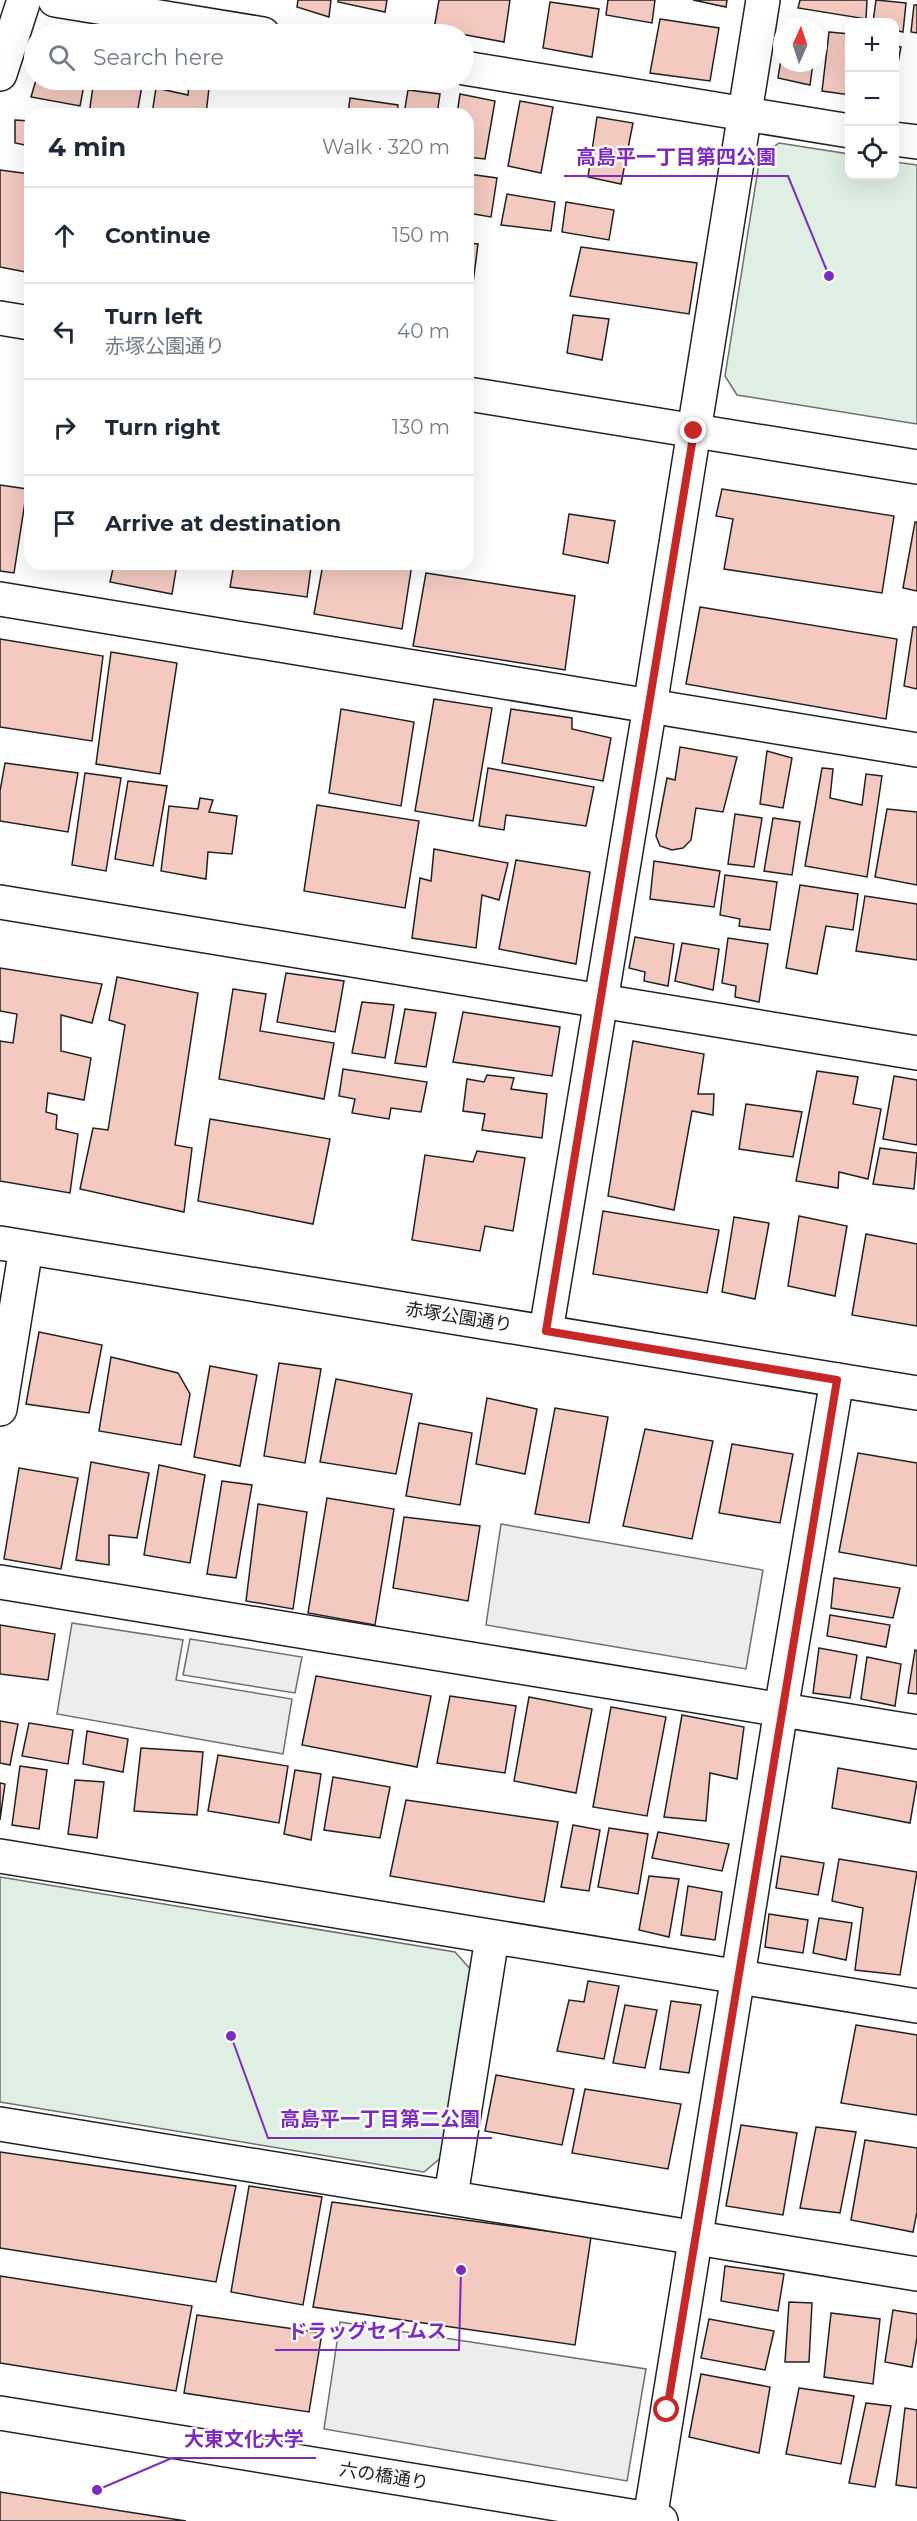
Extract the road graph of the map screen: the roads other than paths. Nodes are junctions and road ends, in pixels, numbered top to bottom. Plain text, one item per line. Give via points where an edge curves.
1 (24, 0) edge
2 (55, 0) edge
3 (763, 0) edge
4 (201, 24) edge
5 (474, 70) edge
6 (0, 74) edge
7 (744, 114) junction
8 (845, 130) edge
9 (899, 140) edge
10 (917, 142) edge
11 (0, 318) edge
12 (24, 322) edge
13 (474, 395) edge
14 (694, 431) junction
15 (917, 467) edge
16 (0, 599) edge
17 (650, 706) junction
18 (917, 750) edge
19 (0, 902) edge
20 (601, 1001) junction
21 (917, 1053) edge
22 (13, 1245) edge
23 (546, 1331) junction
24 (837, 1380) junction
25 (917, 1393) edge
26 (0, 1408) edge
27 (0, 1582) edge
28 (781, 1710) junction
29 (917, 1732) edge
30 (0, 1856) edge
31 (492, 1938) junction
32 (738, 1977) junction
33 (917, 2006) edge
34 (0, 2124) edge
35 (451, 2196) junction
36 (694, 2237) junction
37 (917, 2274) edge
38 (0, 2413) edge
39 (656, 2520) edge

1 - 6 street
2 - 4 street
3 - 7 street
5 - 7 street
7 - 8 street
7 - 14 street
9 - 10 street
11 - 12 street
13 - 14 street
14 - 15 street
14 - 17 street
16 - 17 street
17 - 18 street
17 - 20 street
19 - 20 street
20 - 21 street
20 - 23 street
22 - 23 street, 赤塚公園通り
22 - 26 street
23 - 24 street, 赤塚公園通り
24 - 25 street, 赤塚公園通り
24 - 28 street
27 - 28 street
28 - 29 street
28 - 32 street
30 - 31 street
31 - 32 street
31 - 35 street
32 - 33 street
32 - 36 street
34 - 35 street
35 - 36 street
36 - 37 street
36 - 39 street
38 - 39 street, 六の橋通り

